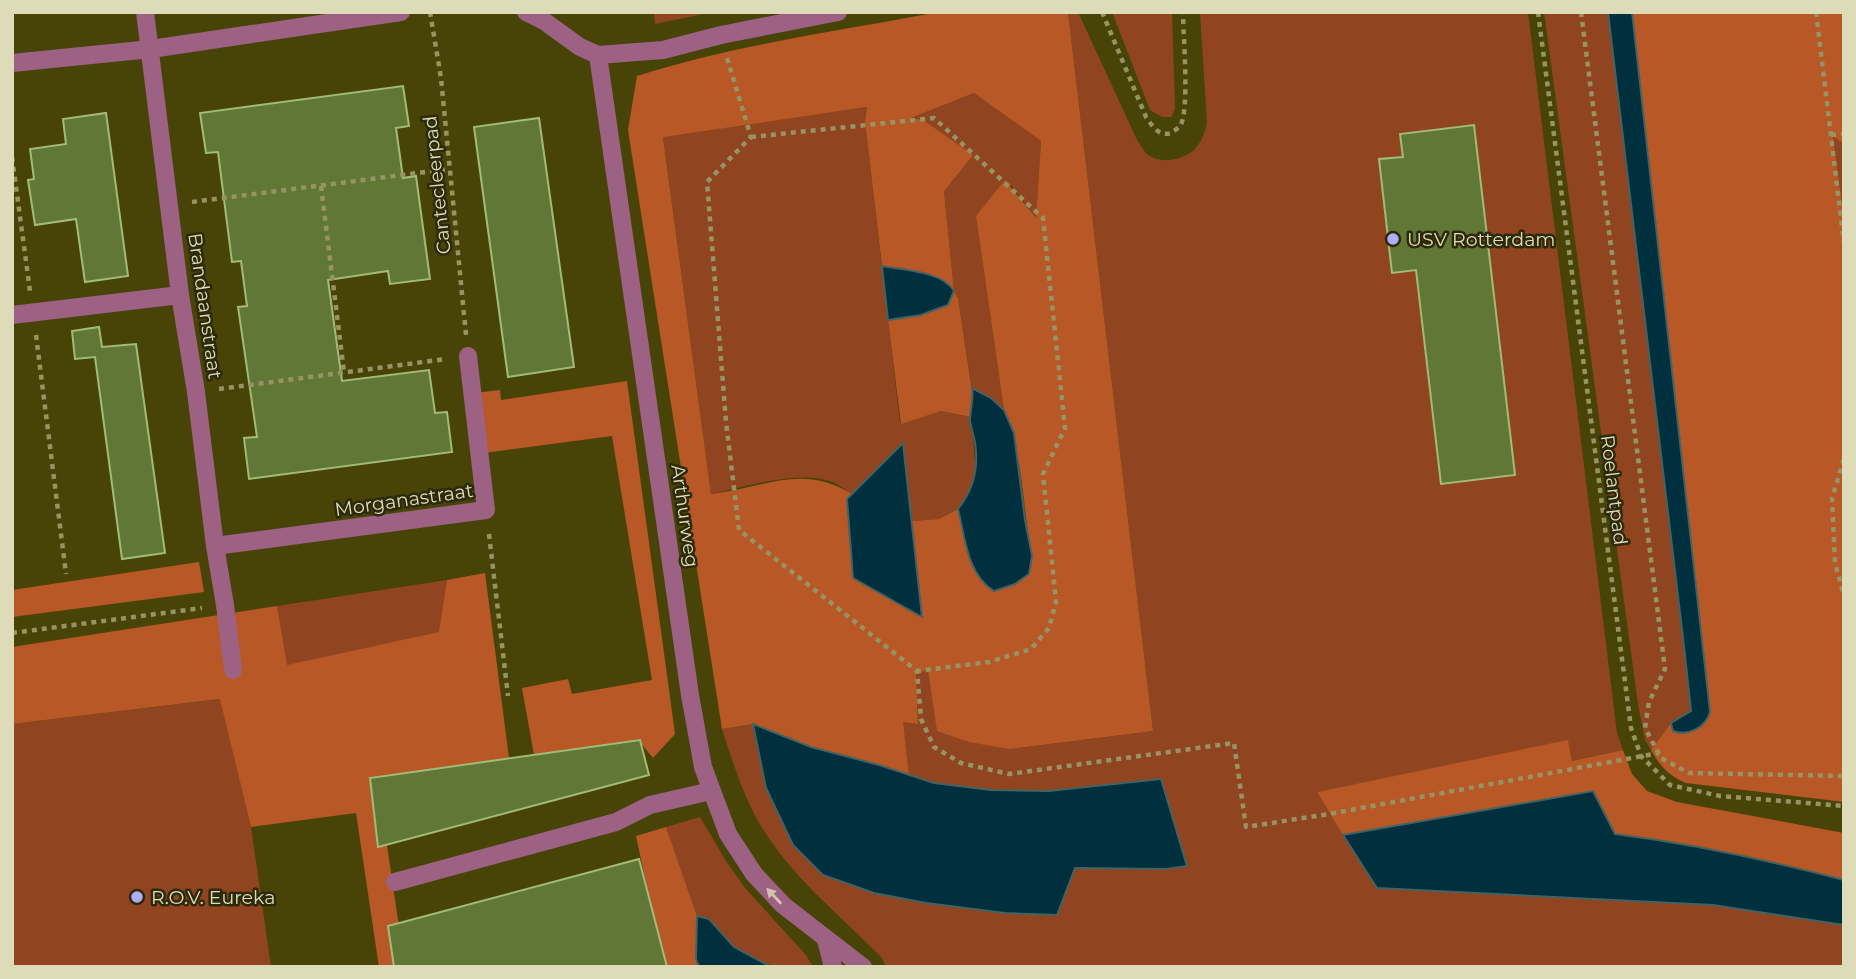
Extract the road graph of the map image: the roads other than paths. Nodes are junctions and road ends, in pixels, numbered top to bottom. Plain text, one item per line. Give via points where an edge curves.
1 (145, 12) edge
2 (401, 12) edge
3 (526, 12) edge
4 (838, 12) edge
5 (151, 49) junction
6 (598, 55) junction
7 (12, 63) edge
8 (180, 295) junction
9 (12, 315) edge
10 (468, 356) road end
11 (215, 547) junction
12 (233, 670) dead end
13 (711, 791) junction
14 (395, 882) dead end
15 (826, 940) junction
16 (834, 967) edge
17 (863, 967) edge

1 - 5 street, Brandaanstraat
2 - 5 street
3 - 6 street
4 - 6 street via 663,50
5 - 7 street
5 - 8 street, Brandaanstraat
6 - 13 street, Arthurweg via 690,695
8 - 9 street
8 - 11 street, Brandaanstraat
10 - 11 street, Morganastraat via 486,510
11 - 12 street, Brandaanstraat
13 - 14 street via 650,805 616,822
15 -> 13 street, Arthurweg via 754,874 728,835
15 - 16 street
15 - 17 street, Arthurweg

